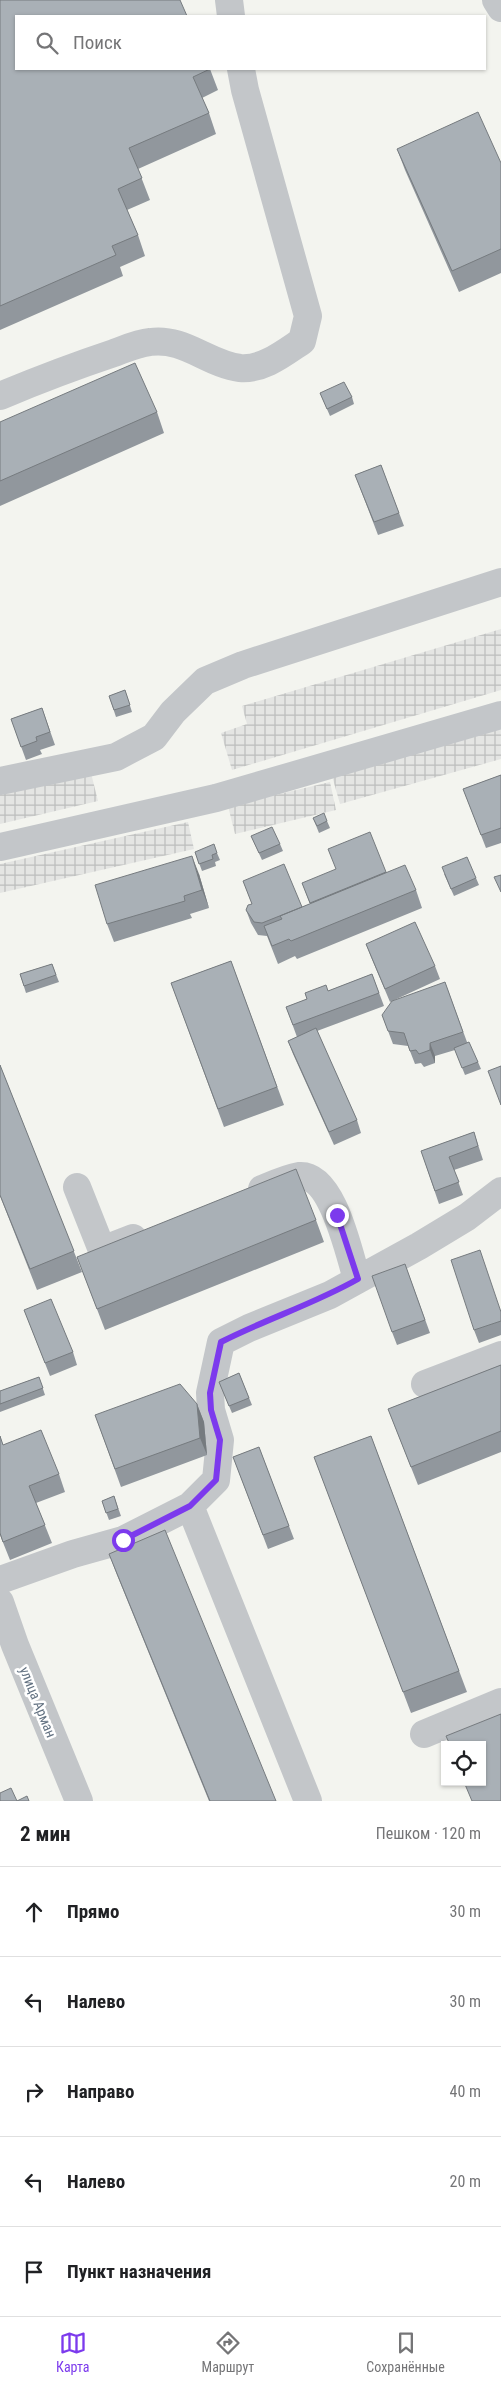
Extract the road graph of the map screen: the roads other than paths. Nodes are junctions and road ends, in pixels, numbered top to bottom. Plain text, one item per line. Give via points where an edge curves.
1 (229, 0) edge
2 (496, 0) edge
3 (501, 8) edge
4 (231, 15) edge
5 (241, 70) edge
6 (0, 396) edge
7 (501, 582) edge
8 (501, 715) edge
9 (0, 781) edge
10 (0, 847) edge
11 (77, 1187) dead end
12 (501, 1191) edge
13 (241, 1197) edge
14 (158, 1229) edge
15 (358, 1279) junction
16 (501, 1355) edge
17 (425, 1384) dead end
18 (190, 1506) junction
19 (0, 1580) edge
20 (0, 1602) edge
21 (501, 1702) edge
22 (424, 1734) dead end
23 (79, 1801) edge
24 (308, 1801) edge

1 - 4 street
2 - 3 street
5 - 6 street via 308,316 302,341 282,356 240,368 172,342 150,342 64,369
7 - 9 street via 243,665 205,681 172,712 154,737 116,756
8 - 10 street via 216,798
11 - 14 street via 102,1250
12 - 15 street via 467,1217
13 - 15 street via 301,1176 316,1182 328,1195 337,1215
15 - 18 street via 330,1295 221,1342 210,1393 211,1410 220,1440 216,1480
16 - 17 street
18 - 19 street via 123,1540
18 - 24 street
20 - 23 street, улица Арман
21 - 22 street

